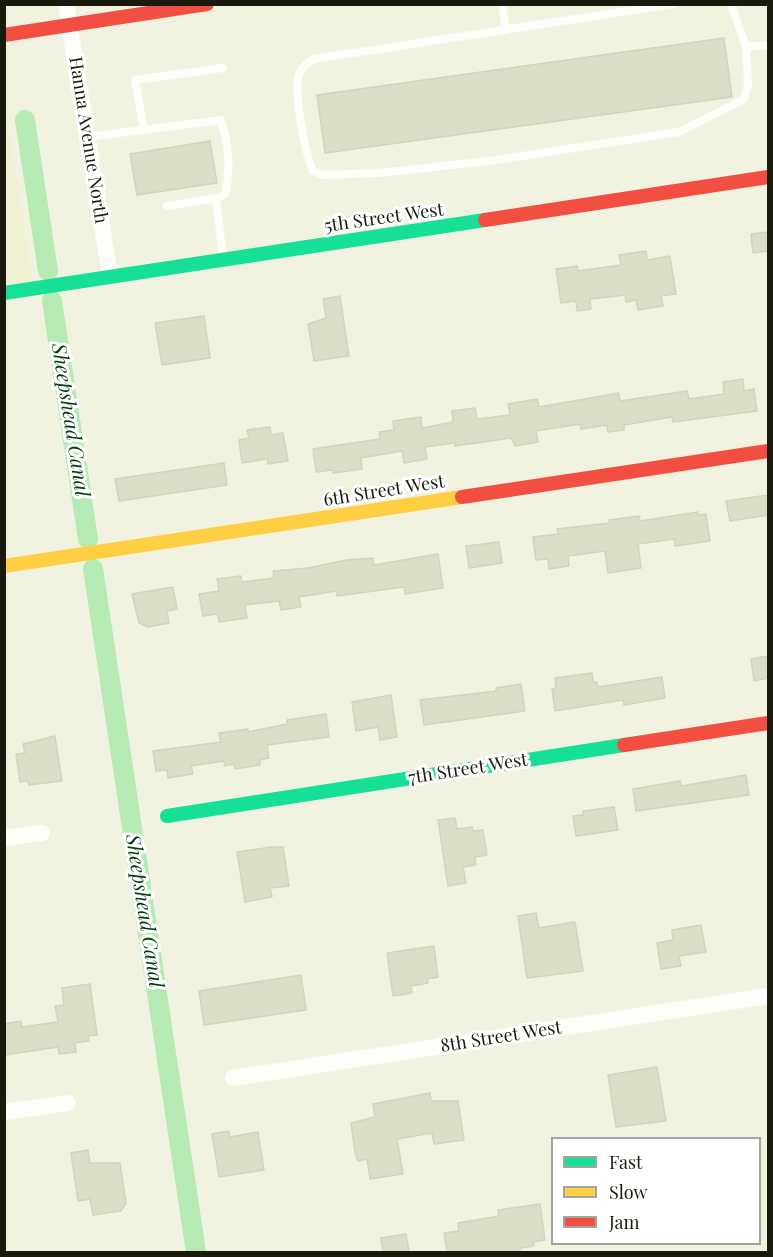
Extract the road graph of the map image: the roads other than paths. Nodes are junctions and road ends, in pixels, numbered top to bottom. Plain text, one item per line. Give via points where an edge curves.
1 (66, 4) edge
2 (207, 4) edge
3 (502, 4) edge
4 (674, 4) edge
5 (731, 4) edge
6 (69, 25) junction
7 (506, 30) junction
8 (4, 35) edge
9 (768, 45) edge
10 (746, 47) junction
11 (223, 68) dead end
12 (144, 130) junction
13 (87, 138) junction
14 (768, 177) edge
15 (216, 198) junction
16 (167, 206) dead end
17 (224, 259) junction
18 (110, 276) junction
19 (4, 293) edge
20 (768, 451) edge
21 (4, 567) edge
22 (768, 723) edge
23 (167, 816) dead end
24 (42, 833) dead end
25 (4, 838) edge
26 (768, 996) edge
27 (233, 1078) dead end
28 (68, 1103) dead end
29 (4, 1112) edge

1 - 6 street, Hanna Avenue North
2 - 6 street
3 - 7 lane
4 - 7 lane
5 - 10 lane
6 - 8 street
6 - 13 street, Hanna Avenue North
7 - 10 lane via 304,64 299,72 297,94 313,171 323,175 434,167 679,132 744,99 748,84
9 - 10 lane
11 - 12 lane via 135,80
12 - 13 lane
12 - 15 lane via 221,120 230,174 225,194
13 - 18 street, Hanna Avenue North
14 - 17 street, 5th Street West
15 - 16 lane
15 - 17 lane
17 - 18 street, 5th Street West
18 - 19 street, 5th Street West
20 - 21 street, 6th Street West
22 - 23 street, 7th Street West
24 - 25 street
26 - 27 street, 8th Street West
28 - 29 street

